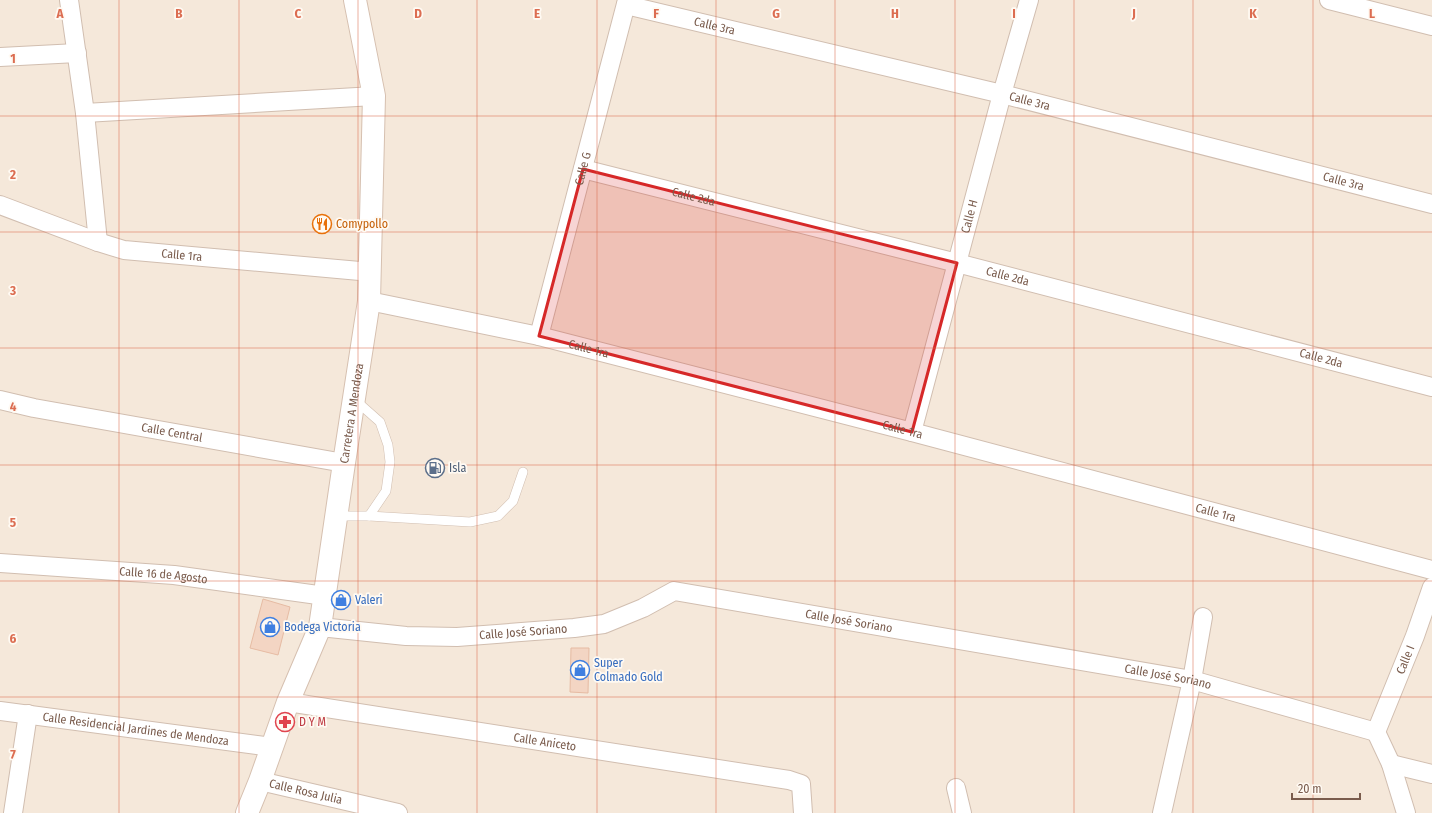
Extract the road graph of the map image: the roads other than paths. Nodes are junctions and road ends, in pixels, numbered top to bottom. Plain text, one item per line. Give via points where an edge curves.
1 (69, 0) edge
2 (355, 0) edge
3 (1029, 0) edge
4 (1329, 0) edge
5 (627, 2) edge
6 (1432, 26) edge
7 (77, 53) junction
8 (0, 57) edge
9 (1002, 94) junction
10 (374, 96) junction
11 (85, 113) junction
12 (583, 169) junction
13 (1432, 204) edge
14 (0, 205) edge
15 (98, 242) junction
16 (957, 263) junction
17 (371, 272) junction
18 (369, 301) junction
19 (539, 336) junction
20 (1432, 387) edge
21 (354, 399) junction
22 (0, 400) edge
23 (912, 432) junction
24 (344, 463) junction
25 (523, 472) dead end
26 (336, 516) junction
27 (369, 516) junction
28 (0, 563) edge
29 (1432, 570) edge
30 (1432, 587) edge
31 (325, 596) junction
32 (1204, 617) dead end
33 (320, 627) junction
34 (1192, 680) junction
35 (288, 702) junction
36 (0, 711) edge
37 (28, 714) junction
38 (1376, 732) junction
39 (272, 747) junction
40 (1391, 764) junction
41 (1432, 774) edge
42 (260, 781) junction
43 (956, 788) dead end
44 (13, 813) edge
45 (247, 813) edge
46 (398, 813) edge
47 (803, 813) edge
48 (962, 813) edge
49 (1162, 813) edge
50 (1406, 813) edge

1 - 7 street
2 - 10 street, Carretera A Mendoza
3 - 9 street, Calle H
4 - 6 street
5 - 9 street, Calle 3ra
5 - 12 street, Calle G
7 - 8 street
7 - 11 street
9 - 13 street, Calle 3ra
9 - 16 street, Calle H
10 - 11 street
10 - 17 street, Carretera A Mendoza
11 - 15 street
12 - 16 street, Calle 2da
12 - 19 street, Calle G
14 - 15 street, Calle 1ra
15 - 17 street, Calle 1ra via 124,250
16 - 20 street, Calle 2da
16 - 23 street, Calle H
17 - 18 street, Carretera A Mendoza
18 - 19 street, Calle 1ra
18 - 21 street, Carretera A Mendoza
19 - 23 street, Calle 1ra
21 - 24 street, Carretera A Mendoza
21 - 27 lane via 380,422 388,445 390,462 386,491
22 - 24 street, Calle Central
23 - 29 street, Calle 1ra
24 - 26 street, Carretera A Mendoza
25 - 27 lane via 513,501 498,516 470,522
26 - 27 lane
26 - 31 street, Carretera A Mendoza
28 - 31 street, Calle 16 de Agosto via 174,575
30 - 38 street, Calle I
31 - 33 street, Carretera A Mendoza
32 - 34 street
33 - 34 street, Calle José Soriano via 406,636 457,637 574,628 604,624 643,608 674,591
33 - 35 street, Carretera A Mendoza
34 - 38 street, Calle José Soriano
34 - 49 street
35 - 39 street, Carretera A Mendoza
35 - 47 street, Calle Aniceto via 789,780 801,784
36 - 37 street, Calle Residencial Jardines de Mendoza
37 - 39 street, Calle Residencial Jardines de Mendoza
37 - 44 street
38 - 40 street
39 - 42 street, Carretera A Mendoza
40 - 41 street
40 - 50 street
42 - 45 street, Carretera A Mendoza
42 - 46 street, Calle Rosa Julia
43 - 48 street

